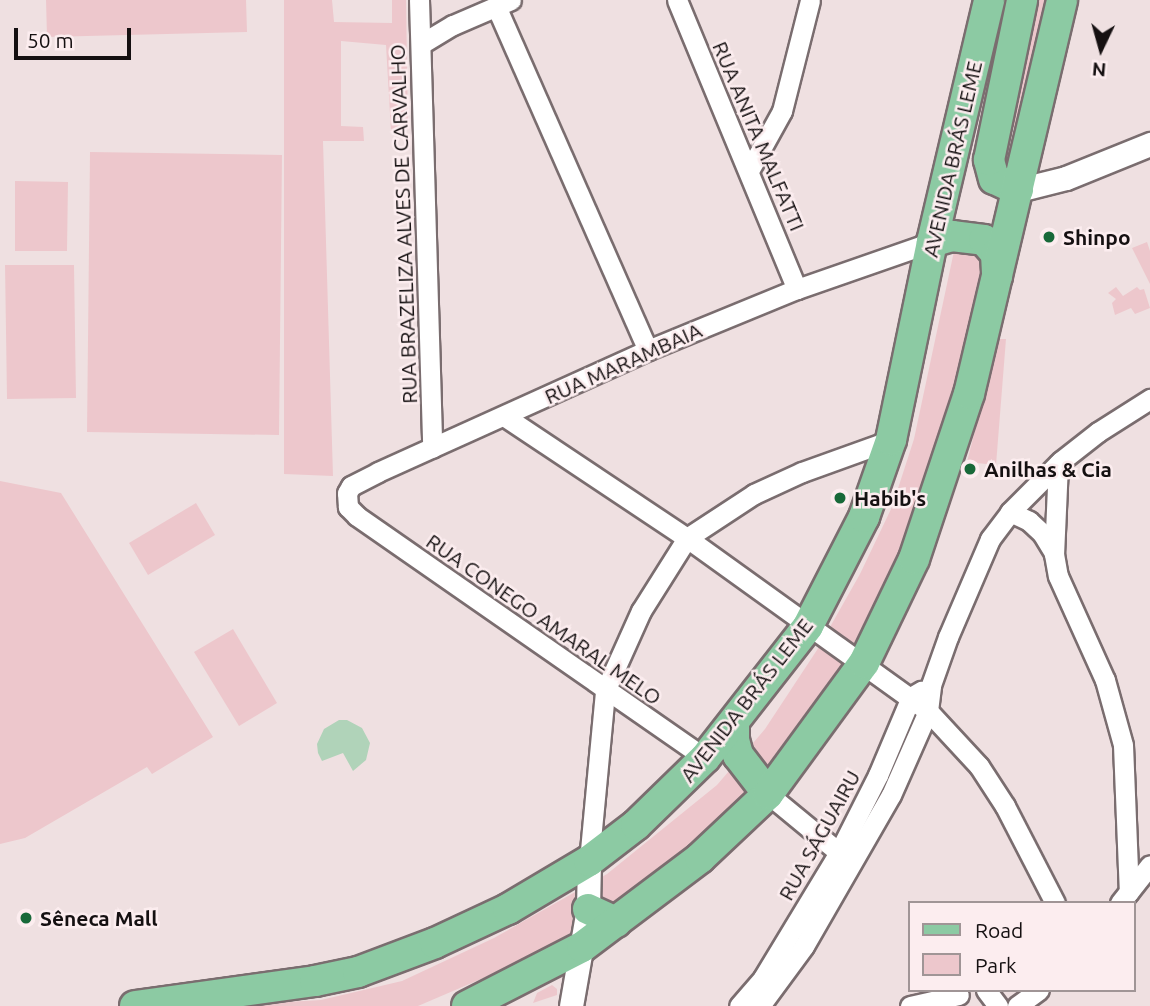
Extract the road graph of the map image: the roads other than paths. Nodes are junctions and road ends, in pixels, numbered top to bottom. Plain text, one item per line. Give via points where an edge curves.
1 (419, 0) edge
2 (677, 0) edge
3 (810, 0) edge
4 (989, 0) edge
5 (1022, 0) edge
6 (1062, 0) edge
7 (503, 3) edge
8 (421, 44) junction
9 (1150, 144) edge
10 (750, 169) junction
11 (1018, 190) junction
12 (932, 242) junction
13 (997, 284) junction
14 (797, 289) junction
15 (648, 351) junction
16 (1150, 400) edge
17 (504, 416) junction
18 (891, 440) junction
19 (432, 447) junction
20 (1058, 464) junction
21 (1010, 512) junction
22 (356, 516) joint
23 (687, 538) junction
24 (1054, 554) junction
25 (808, 625) junction
26 (864, 663) junction
27 (931, 685) junction
28 (605, 691) junction
29 (911, 697) junction
30 (928, 711) junction
31 (734, 723) junction
32 (705, 758) junction
33 (768, 793) junction
34 (846, 859) junction
35 (589, 862) junction
36 (1150, 865) edge
37 (1125, 897) edge
38 (1054, 901) edge
39 (588, 909) junction
40 (616, 922) junction
41 (582, 947) junction
42 (768, 983) junction
43 (1036, 992) edge
44 (960, 997) edge
45 (135, 1006) edge
46 (467, 1006) edge
47 (571, 1006) edge
48 (739, 1006) edge
49 (760, 1006) edge
50 (784, 1006) edge
51 (910, 1006) edge
52 (1017, 1006) edge

1 - 8 street, RUA BRAZELIZA ALVES DE CARVALHO
2 - 10 street, RUA ANITA MALFATTI
3 - 10 street via 782,111
4 - 12 main road, AVENIDA BRÁS LEME
5 - 11 main road via 989,160 994,179
6 - 11 main road
7 - 8 street
7 - 15 street
8 - 19 street, RUA BRAZELIZA ALVES DE CARVALHO
9 - 11 street via 1066,178
10 - 14 street, RUA ANITA MALFATTI
11 - 13 main road
12 - 13 main road via 957,235 984,240 996,254
12 - 14 street, RUA MARAMBAIA
12 - 18 main road, AVENIDA BRÁS LEME
13 - 26 main road via 969,394 914,559
14 - 15 street, RUA MARAMBAIA
15 - 17 street, RUA MARAMBAIA
16 - 20 street, RUA SÁGUAIRU
17 - 19 street, RUA MARAMBAIA
17 - 23 street
18 - 23 street via 754,494
18 - 25 main road, AVENIDA BRÁS LEME via 864,517
19 - 22 street, RUA MARAMBAIA via 351,486 346,500
20 - 21 street, RUA SÁGUAIRU
20 - 24 street
21 - 24 street via 1042,533
21 - 27 street, RUA SÁGUAIRU via 974,570
22 - 28 street, RUA CONEGO AMARAL MELO
23 - 25 street
23 - 28 street via 641,611
24 - 37 street via 1058,576 1105,680 1123,745
25 - 26 street
25 - 31 main road, AVENIDA BRÁS LEME
26 - 29 street
26 - 33 main road
27 - 29 street
27 - 30 street, RUA SÁGUAIRU
28 - 32 street, RUA CONEGO AMARAL MELO
28 - 35 street
29 - 30 street
29 - 34 street, RUA SÁGUAIRU
30 - 34 street, RUA SÁGUAIRU via 891,795
30 - 38 street via 979,766
31 - 32 main road, AVENIDA BRÁS LEME
31 - 33 main road via 738,755
32 - 35 main road, AVENIDA BRÁS LEME via 636,825
33 - 34 street
33 - 40 main road via 700,858
34 - 42 street, RUA SÁGUAIRU
35 - 39 street
35 - 45 main road, AVENIDA BRÁS LEME via 497,914 358,972
36 - 37 street
39 - 40 main road
39 - 41 street
40 - 41 main road
41 - 46 main road
41 - 47 street
42 - 48 street, RUA SÁGUAIRU
42 - 49 street, RUA SÁGUAIRU
42 - 50 street
43 - 52 street
44 - 51 street

